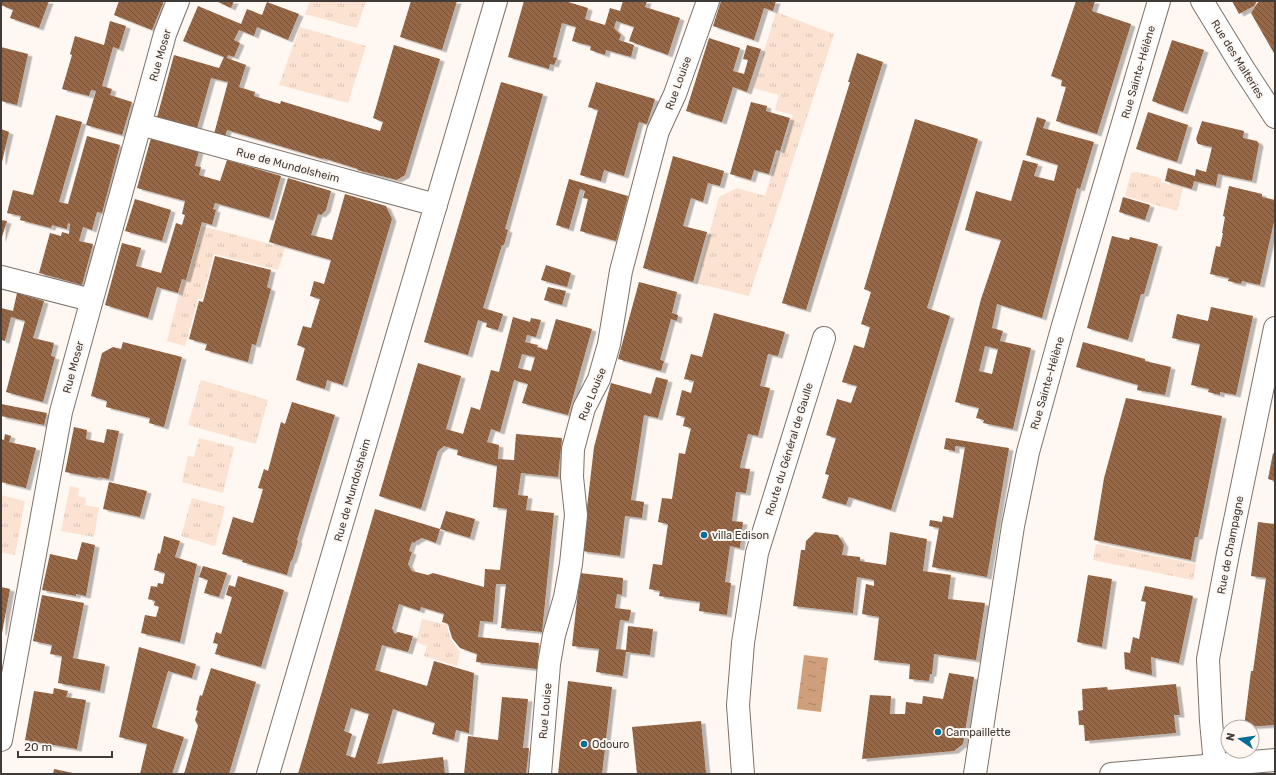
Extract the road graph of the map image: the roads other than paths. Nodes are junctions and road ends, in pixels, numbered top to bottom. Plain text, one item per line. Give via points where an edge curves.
1 (178, 1) edge
2 (496, 1) edge
3 (708, 1) edge
4 (1159, 1) edge
5 (1202, 1) edge
6 (1275, 117) edge
7 (140, 124) junction
8 (436, 205) junction
9 (1, 277) edge
10 (91, 300) junction
11 (1275, 328) edge
12 (824, 338) dead end
13 (1, 740) edge
14 (1275, 760) edge
15 (1215, 765) junction
16 (1252, 768) edge
17 (268, 774) edge
18 (540, 774) edge
19 (743, 774) edge
20 (975, 774) edge
21 (1111, 774) edge

1 - 7 street, Rue Moser via 165,34
2 - 8 street, Rue de Mundolsheim
3 - 18 street, Rue Louise via 675,94 658,131 620,271 610,344 599,379 584,408 573,449 572,477 576,514 571,564 549,664
4 - 20 street, Rue Sainte-Hélène via 1028,452 1013,526
5 - 6 street, Rue des Malteries
7 - 8 street, Rue de Mundolsheim
7 - 10 street, Rue Moser
8 - 17 street, Rue de Mundolsheim
9 - 10 street
10 - 13 street, Rue Moser via 60,416
11 - 15 street, Rue de Champagne via 1208,659
12 - 19 street, Route du Général de Gaulle via 757,553 743,643 738,705
14 - 16 street
15 - 16 street
15 - 21 street

